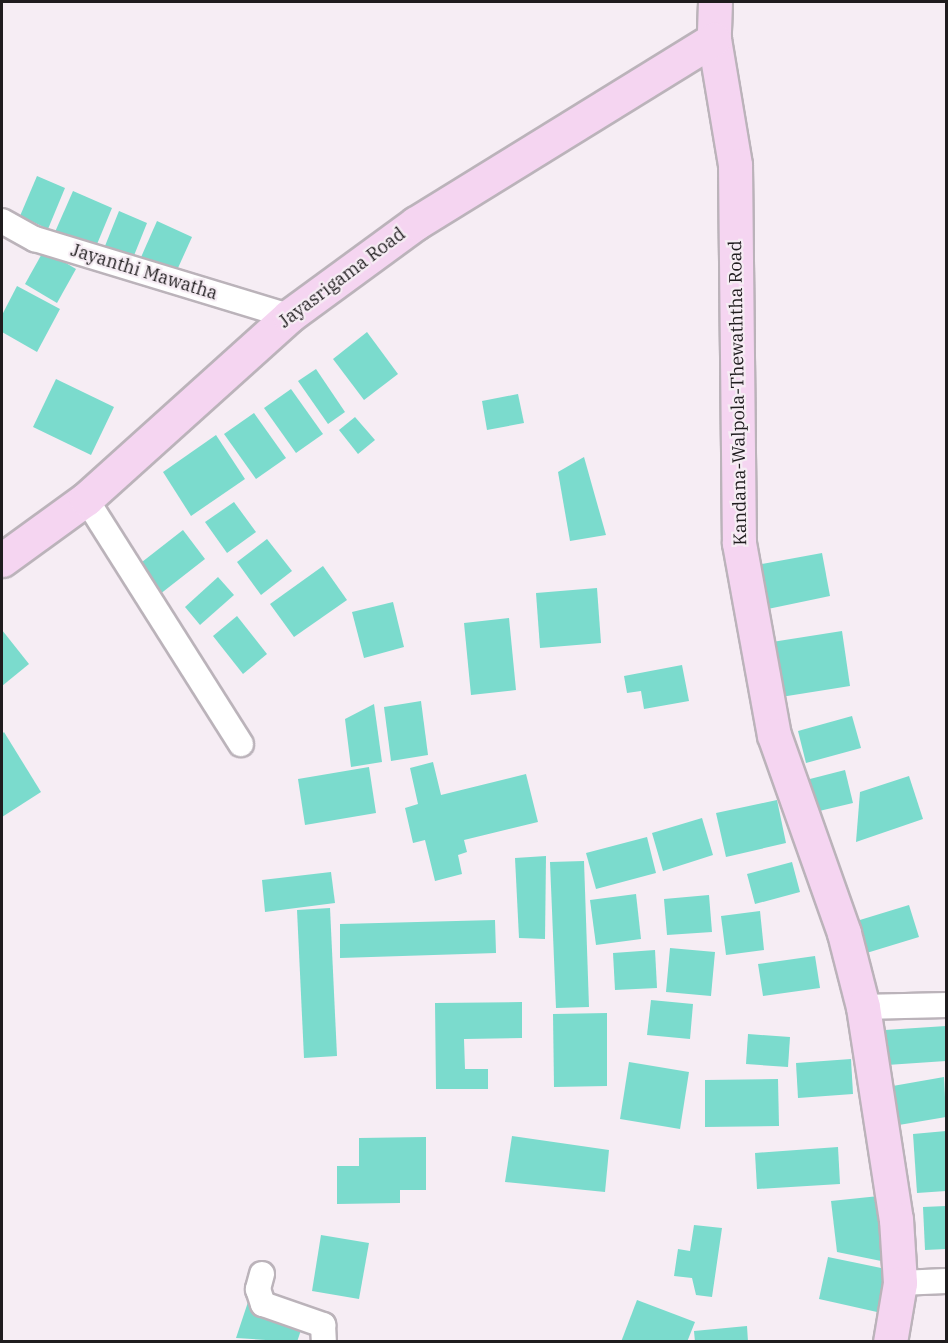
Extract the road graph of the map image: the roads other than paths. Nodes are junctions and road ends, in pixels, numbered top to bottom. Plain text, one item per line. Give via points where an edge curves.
1 (715, 2) edge
2 (714, 39) junction
3 (2, 221) edge
4 (289, 316) junction
5 (86, 499) junction
6 (2, 560) edge
7 (240, 744) dead end
8 (946, 1005) edge
9 (863, 1007) junction
10 (262, 1274) dead end
11 (946, 1281) edge
12 (900, 1283) junction
13 (324, 1341) edge
14 (890, 1341) edge

1 - 2 street, Kandana-Walpola-Thewaththa Road
2 - 4 street, Jayasrigama Road via 416,223
2 - 9 street, Kandana-Walpola-Thewaththa Road via 735,165 739,543 774,735 844,933
3 - 4 street, Jayanthi Mawatha via 35,239
4 - 5 street, Jayasrigama Road
5 - 6 street, Jayasrigama Road
5 - 7 street
8 - 9 street
9 - 12 street, Kandana-Walpola-Thewaththa Road via 896,1219
10 - 13 street via 258,1289 263,1304 323,1325
11 - 12 street
12 - 14 street, Kandana-Walpola-Thewaththa Road

